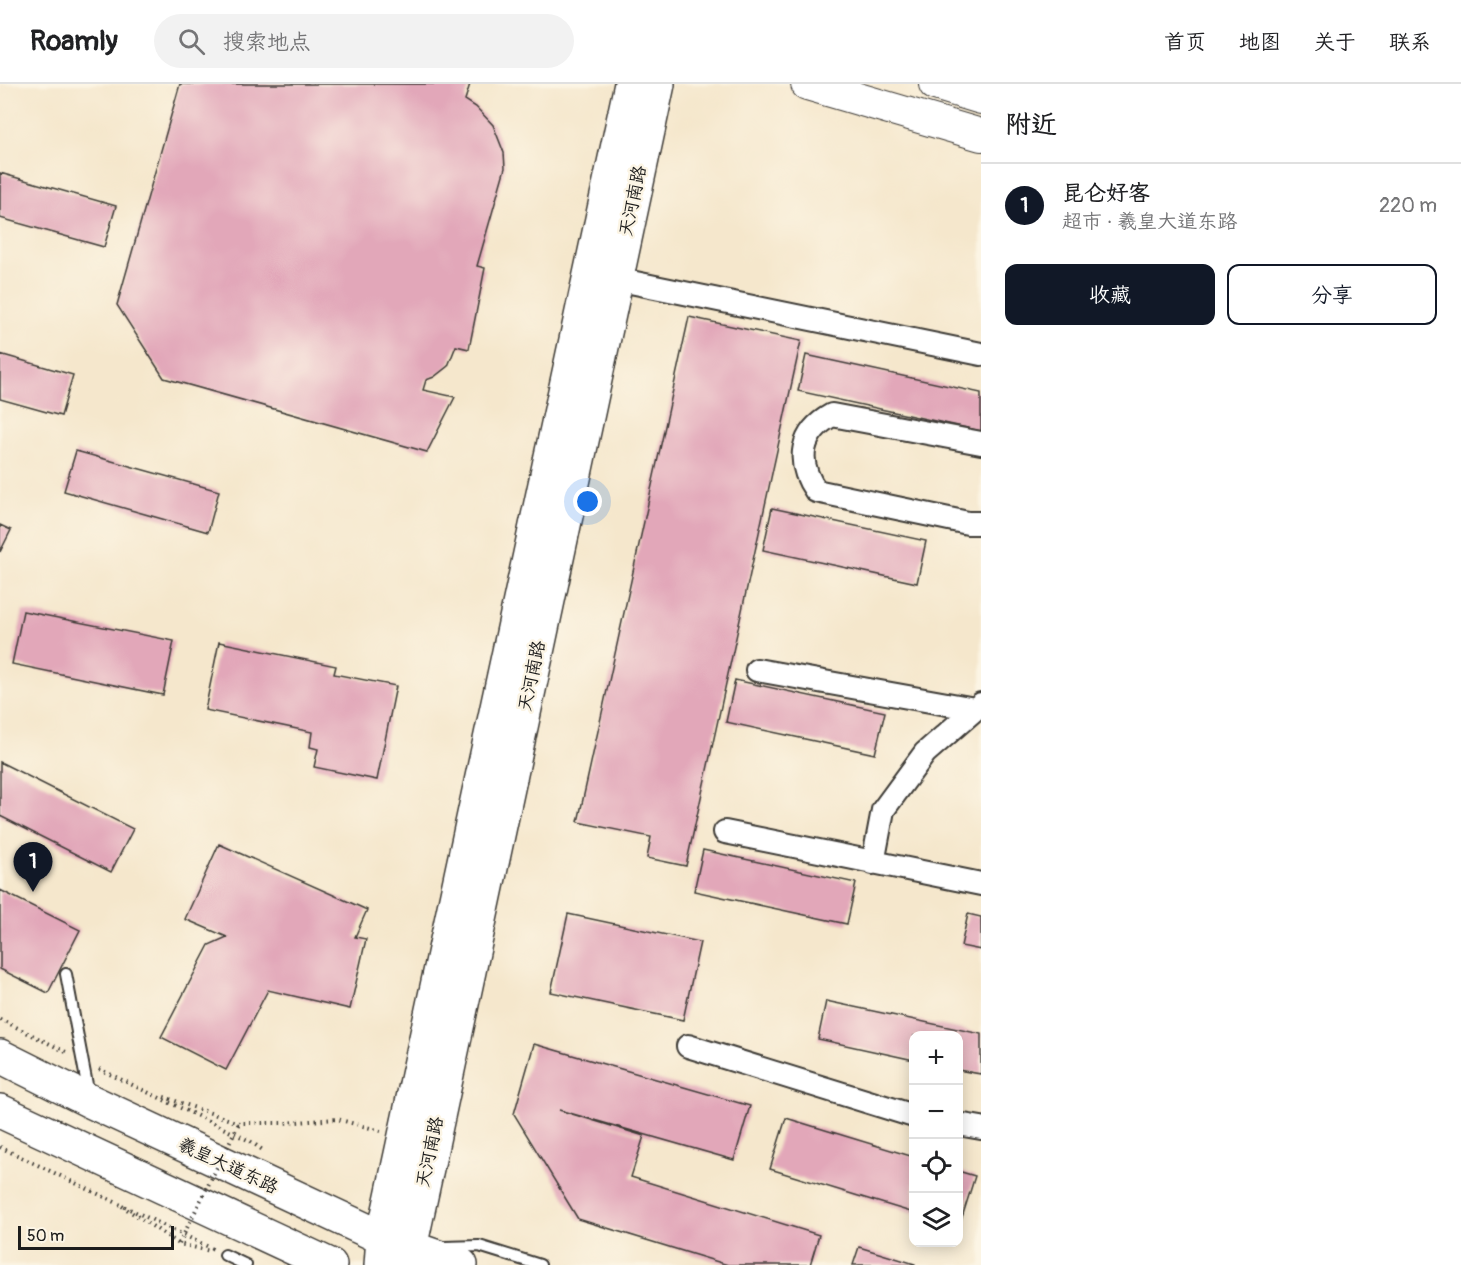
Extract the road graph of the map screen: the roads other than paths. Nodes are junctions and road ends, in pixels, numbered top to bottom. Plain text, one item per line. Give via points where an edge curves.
1 (631, 84) edge
2 (658, 84) edge
3 (807, 84) edge
4 (935, 84) edge
5 (981, 98) edge
6 (981, 135) edge
7 (616, 279) junction
8 (981, 354) edge
9 (981, 443) edge
10 (981, 523) edge
11 (757, 670) dead end
12 (978, 707) edge
13 (725, 832) dead end
14 (873, 862) junction
15 (981, 884) edge
16 (66, 974) dead end
17 (688, 1046) dead end
18 (0, 1056) edge
19 (90, 1101) junction
20 (0, 1111) edge
21 (909, 1114) edge
22 (963, 1125) edge
23 (981, 1128) edge
24 (393, 1254) edge
25 (225, 1255) road end
26 (246, 1265) edge
27 (330, 1265) edge
28 (461, 1265) edge
29 (540, 1265) edge

1 - 24 main road, 天河南路 via 405,1137
2 - 7 main road, 天河南路
3 - 6 street
4 - 5 street
7 - 8 street
7 - 24 main road, 天河南路
9 - 10 street via 832,414 808,436 803,458 816,491
11 - 12 street
12 - 14 street via 925,753 883,810
13 - 14 street
14 - 15 street
16 - 19 lane
17 - 21 street
18 - 19 main road, 羲皇大道东路
19 - 24 main road, 羲皇大道东路
20 - 27 main road
22 - 23 street
24 - 28 main road, 羲皇大道东路
24 - 29 lane via 479,1246
25 - 26 lane

